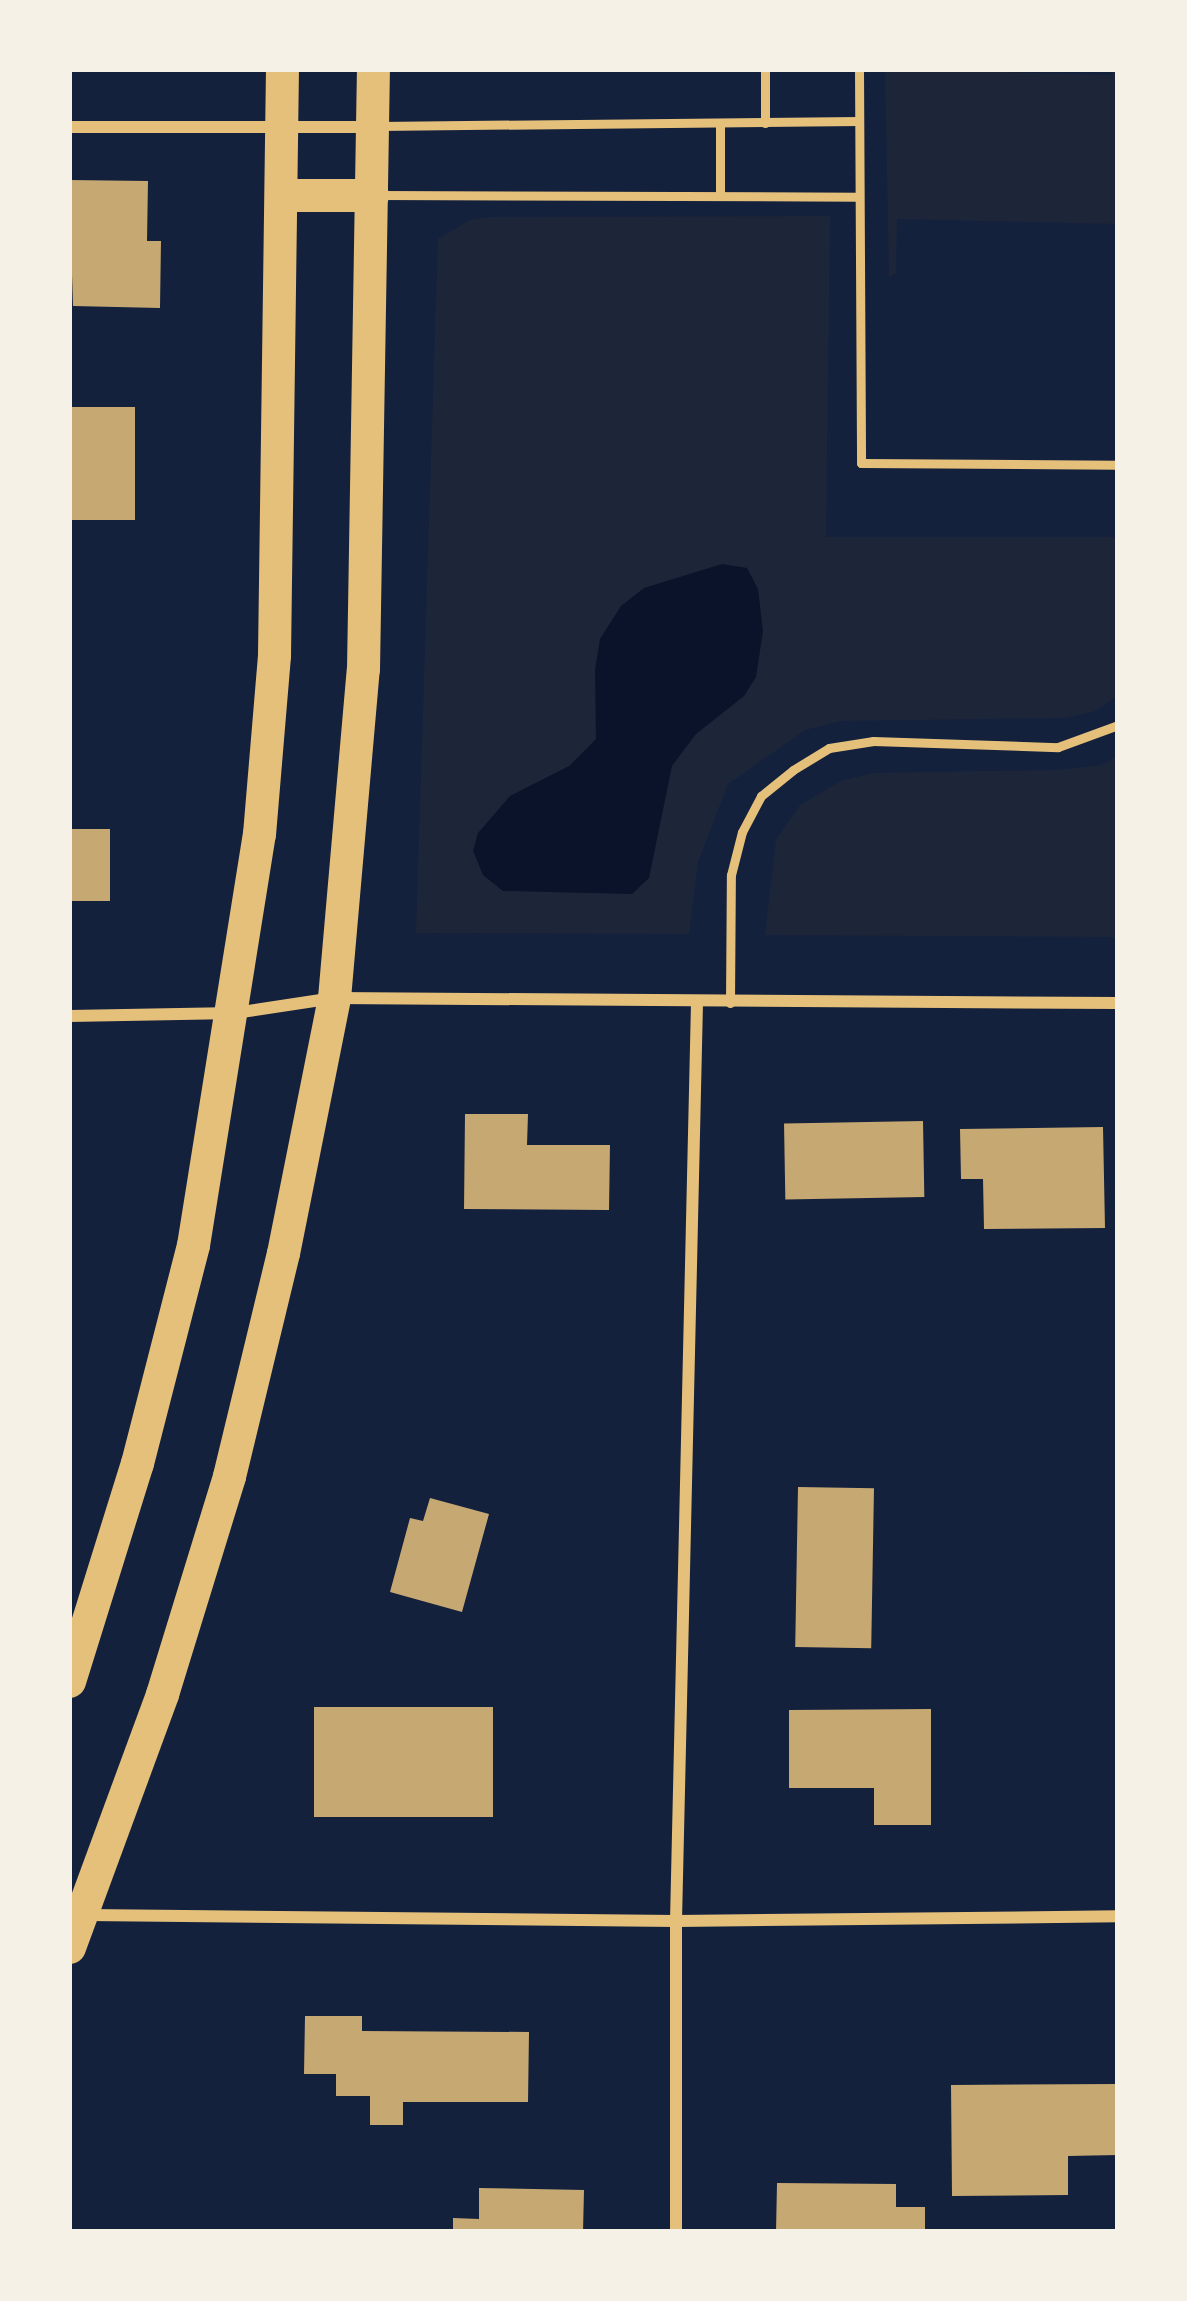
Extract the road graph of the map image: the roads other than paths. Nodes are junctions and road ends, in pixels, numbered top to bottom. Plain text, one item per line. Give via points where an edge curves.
1 (282, 69) edge
2 (374, 69) edge
3 (765, 69) edge
4 (859, 69) edge
5 (859, 121) junction
6 (720, 123) junction
7 (765, 123) junction
8 (69, 127) edge
9 (282, 127) junction
10 (374, 127) junction
11 (281, 195) junction
12 (372, 195) junction
13 (721, 196) junction
14 (859, 197) junction
15 (1118, 465) edge
16 (1118, 725) edge
17 (334, 998) junction
18 (697, 1004) junction
19 (730, 1004) junction
20 (1118, 1004) edge
21 (235, 1013) junction
22 (69, 1016) edge
23 (69, 1681) edge
24 (76, 1915) edge
25 (1118, 1916) edge
26 (676, 1921) junction
27 (69, 1947) edge
28 (676, 2232) edge

1 - 9 highway
2 - 10 highway
3 - 7 lane
4 - 5 lane
5 - 7 lane
5 - 14 lane
6 - 7 lane
6 - 10 lane
6 - 13 lane
8 - 9 street
9 - 10 street
9 - 11 highway
10 - 12 highway
11 - 12 highway
11 - 21 highway via 274,655
12 - 13 lane
12 - 17 highway via 363,669
13 - 14 lane
14 - 15 lane via 861,463
16 - 19 lane via 1058,747 873,741 830,748 793,770 761,796 742,832 731,875
17 - 18 street
17 - 21 street
17 - 24 highway via 229,1476 162,1694
18 - 19 street
18 - 26 street
19 - 20 street
21 - 22 street
21 - 23 highway via 193,1245
24 - 26 street
24 - 27 highway
25 - 26 street
26 - 28 street

